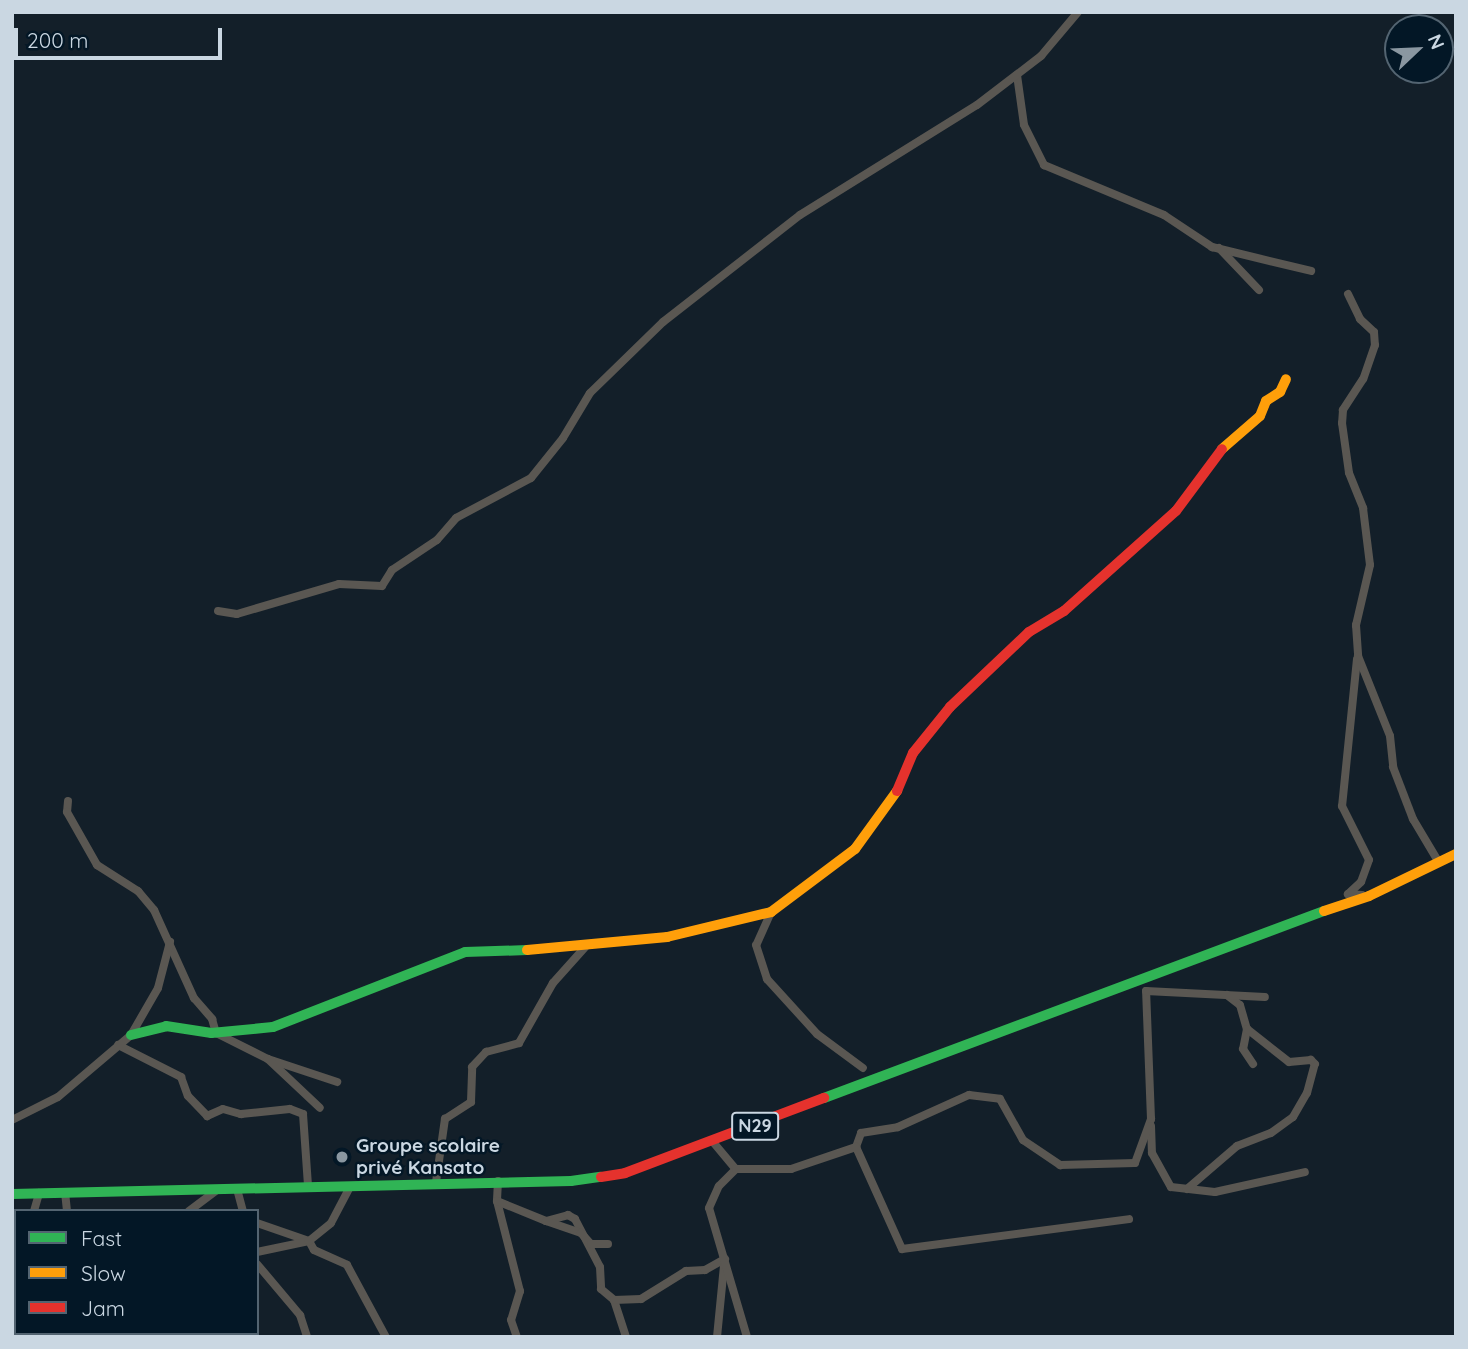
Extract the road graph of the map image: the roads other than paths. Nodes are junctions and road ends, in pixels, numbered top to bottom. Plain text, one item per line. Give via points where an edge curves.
1 (1077, 12) edge
2 (1017, 75) junction
3 (1219, 248) junction
4 (1311, 271) dead end
5 (1259, 290) dead end
6 (1348, 294) dead end
7 (1286, 379) dead end
8 (218, 611) dead end
9 (1358, 656) junction
10 (68, 801) dead end
11 (1456, 854) edge
12 (1438, 861) junction
13 (1369, 896) junction
14 (771, 912) junction
15 (170, 942) junction
16 (587, 945) junction
17 (1132, 982) junction
18 (1146, 991) junction
19 (1221, 993) junction
20 (1265, 997) dead end
21 (1247, 1029) junction
22 (216, 1033) junction
23 (131, 1035) junction
24 (118, 1045) junction
25 (268, 1059) junction
26 (1253, 1064) dead end
27 (863, 1068) dead end
28 (337, 1082) dead end
29 (320, 1108) dead end
30 (1151, 1119) junction
31 (12, 1120) edge
32 (713, 1142) junction
33 (856, 1147) junction
34 (736, 1169) junction
35 (1305, 1172) dead end
36 (498, 1181) junction
37 (436, 1182) junction
38 (308, 1186) junction
39 (350, 1187) junction
40 (220, 1188) junction
41 (237, 1189) junction
42 (1187, 1189) junction
43 (65, 1192) junction
44 (39, 1193) junction
45 (12, 1194) edge
46 (497, 1201) junction
47 (35, 1209) edge
48 (67, 1209) edge
49 (193, 1209) edge
50 (242, 1209) edge
51 (1129, 1219) dead end
52 (259, 1224) edge
53 (581, 1233) junction
54 (309, 1241) junction
55 (608, 1244) dead end
56 (259, 1252) edge
57 (725, 1259) junction
58 (259, 1266) edge
59 (614, 1300) junction
60 (307, 1337) edge
61 (386, 1337) edge
62 (517, 1337) edge
63 (626, 1337) edge
64 (717, 1337) edge
65 (747, 1337) edge

1 - 2 street via 1041,56
2 - 3 street via 1024,125 1044,165 1164,215
2 - 8 street via 800,215 663,322 590,393 531,478 456,518 437,540 393,570 382,586 339,584 237,614
3 - 4 street
3 - 5 street
6 - 9 street via 1360,319 1374,332 1375,345 1363,379 1343,410 1342,423 1349,473 1363,508 1370,565 1356,625
7 - 14 main road via 1280,392 1266,401 1260,416 1228,441 1176,511 1064,611 1032,629 950,707 913,753 894,799 841,864
9 - 12 street via 1390,736 1393,767 1413,819
9 - 13 street via 1342,806 1369,860 1361,882 1348,894
10 - 15 street via 67,812 97,865 138,891
11 - 12 main road, N29
12 - 13 main road, N29
13 - 17 main road, N29
14 - 16 main road via 667,937
14 - 27 street via 756,945 766,979 817,1034
15 - 22 street via 194,998 212,1019
15 - 23 street via 158,988
16 - 22 main road via 465,952 341,997 285,1024
16 - 37 street via 553,983 519,1043 486,1052 472,1067 471,1102 445,1119
17 - 18 street
17 - 32 main road, N29
18 - 19 street
18 - 30 street
19 - 20 street
19 - 21 street via 1240,1005
21 - 26 street via 1243,1049
21 - 42 street via 1289,1062 1315,1063 1307,1093 1293,1117 1271,1133 1237,1146
22 - 23 main road via 166,1026
22 - 25 street
23 - 24 street
24 - 31 street via 58,1097
24 - 38 street via 181,1077 188,1096 207,1116 223,1110 241,1114 290,1109 303,1114
25 - 28 street
25 - 29 street
30 - 33 street via 1135,1163 1060,1165 1023,1140 1000,1099 969,1095 898,1127 861,1133
30 - 42 street via 1152,1153 1171,1187
32 - 34 street
32 - 36 main road, N29 via 625,1173 571,1181
33 - 34 street via 791,1169
33 - 51 street via 902,1249
34 - 57 street via 719,1186 709,1208
35 - 42 street via 1216,1192
36 - 37 main road, N29
36 - 46 street
37 - 39 main road, N29
38 - 39 main road, N29
38 - 41 main road, N29
39 - 54 street via 331,1223
40 - 41 main road, N29
40 - 43 main road, N29
40 - 49 street
41 - 50 street
43 - 44 main road, N29
43 - 48 street
44 - 45 main road, N29
44 - 47 street
46 - 53 street via 546,1221 568,1215
46 - 62 street via 520,1291 511,1320
52 - 54 street
53 - 55 street via 591,1244
53 - 59 street via 600,1267 601,1289
54 - 56 street
54 - 61 street via 314,1250 354,1273
57 - 59 street via 705,1270 686,1271 641,1299
57 - 64 street
57 - 65 street
58 - 60 street via 300,1315
59 - 63 street

